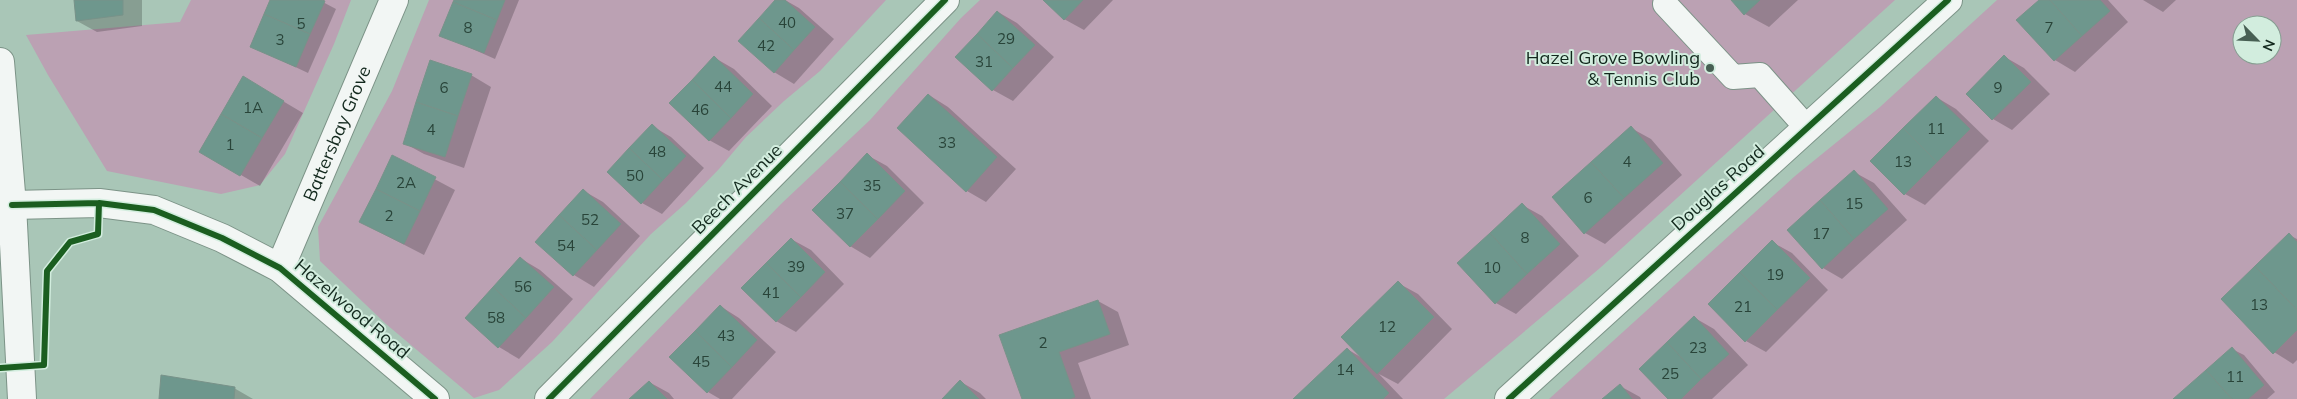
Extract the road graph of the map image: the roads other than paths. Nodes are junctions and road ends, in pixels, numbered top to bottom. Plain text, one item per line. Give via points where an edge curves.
1 (394, 0) edge
2 (946, 0) edge
3 (1948, 0) edge
4 (1664, 4) dead end
5 (0, 62) edge
6 (2, 104) edge
7 (1807, 128) junction
8 (12, 205) junction
9 (280, 268) junction
10 (22, 399) edge
11 (435, 399) edge
12 (549, 399) edge
13 (1509, 399) edge

1 - 9 street, Battersbay Grove
2 - 12 street, Beech Avenue
3 - 7 street, Douglas Road
4 - 7 lane via 1733,77 1760,75
5 - 6 street
6 - 8 street
7 - 13 street, Douglas Road
8 - 9 street, Hazelwood Road via 99,203 154,210 222,238
8 - 10 street
9 - 11 street, Hazelwood Road

